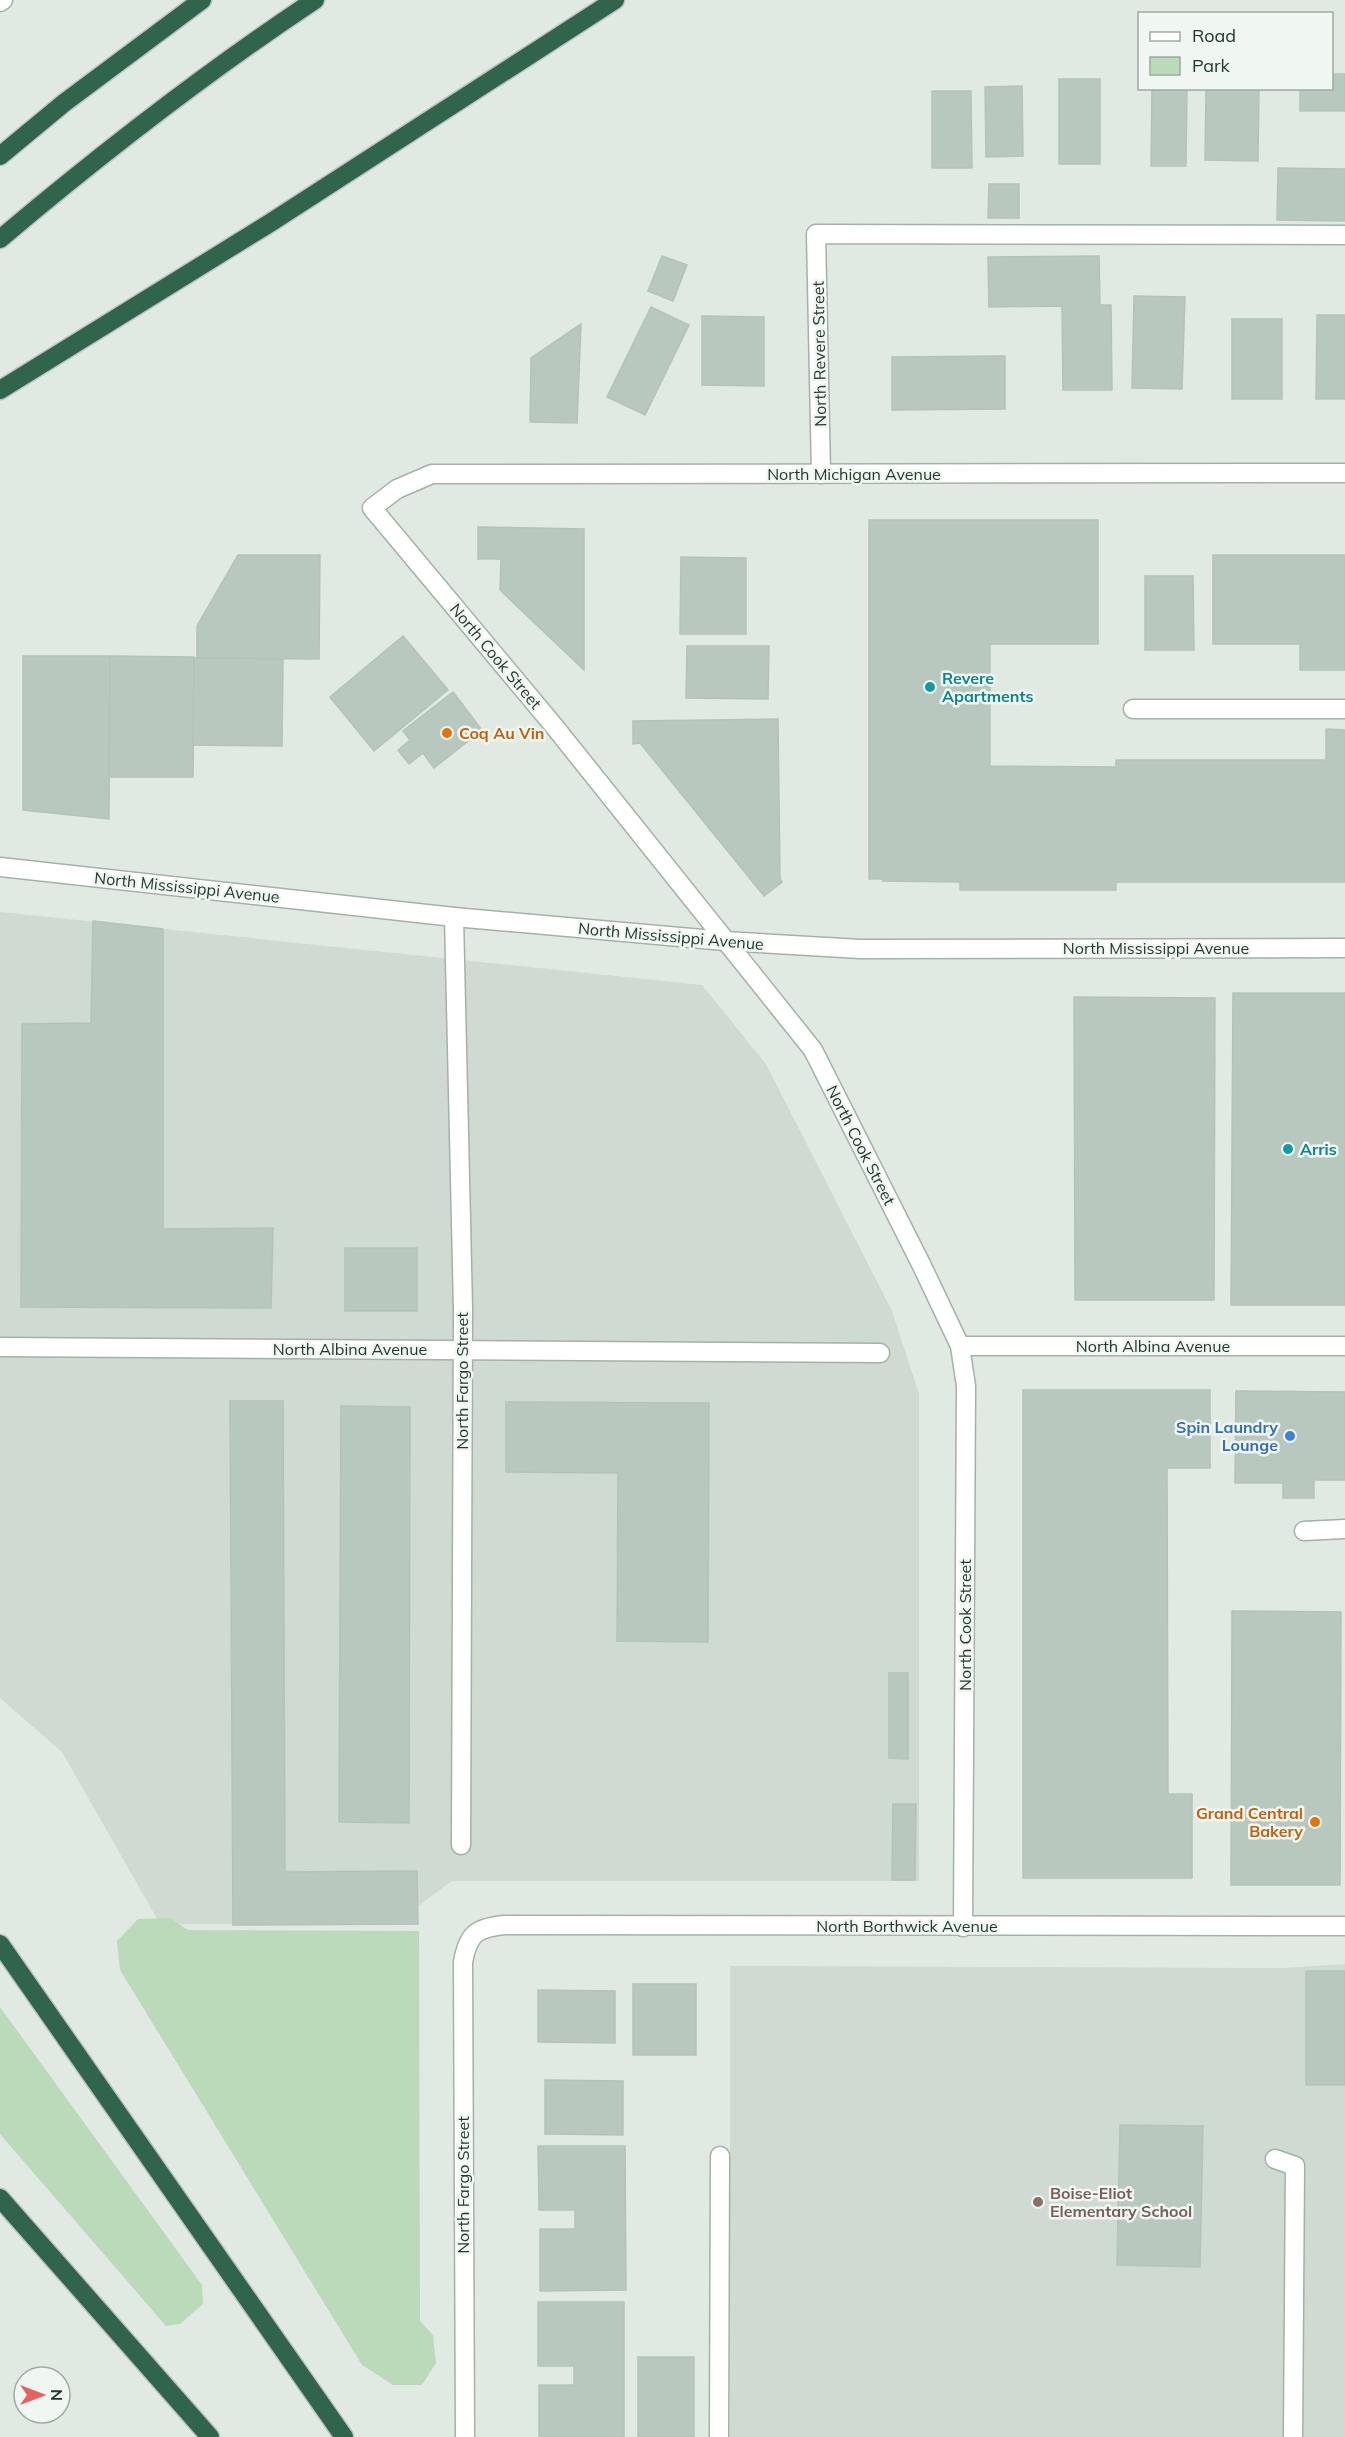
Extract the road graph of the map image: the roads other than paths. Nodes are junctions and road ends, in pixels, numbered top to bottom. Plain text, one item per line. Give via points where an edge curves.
1 (202, 0) edge
2 (315, 0) edge
3 (615, 0) edge
4 (0, 156) edge
5 (1345, 235) edge
6 (0, 239) edge
7 (0, 390) edge
8 (1345, 473) edge
9 (821, 474) junction
10 (372, 508) joint
11 (1345, 709) edge
12 (1133, 710) dead end
13 (0, 867) edge
14 (454, 918) junction
15 (725, 941) junction
16 (1345, 948) edge
17 (1345, 1346) edge
18 (0, 1347) edge
19 (960, 1347) junction
20 (463, 1350) junction
21 (880, 1353) dead end
22 (1345, 1529) edge
23 (1304, 1532) dead end
24 (461, 1845) dead end
25 (1345, 1926) edge
26 (963, 1927) junction
27 (472, 1935) joint
28 (0, 1944) edge
29 (720, 2156) dead end
30 (1275, 2159) dead end
31 (0, 2198) edge
32 (210, 2437) edge
33 (344, 2437) edge
34 (465, 2437) edge
35 (719, 2437) edge
36 (1293, 2437) edge

1 - 4 highway
2 - 6 highway via 95,159
3 - 7 highway via 270,223
5 - 9 street, North Revere Street via 816,234
8 - 9 street, North Michigan Avenue
9 - 10 street, North Michigan Avenue via 432,474 397,489
10 - 15 street, North Cook Street via 554,726
11 - 12 street
13 - 14 street, North Mississippi Avenue
14 - 15 street, North Mississippi Avenue
14 - 20 street, North Fargo Street
15 - 16 street, North Mississippi Avenue via 860,949
15 - 19 street, North Cook Street via 813,1050
17 - 19 street, North Albina Avenue
18 - 20 street, North Albina Avenue
19 - 26 street, North Cook Street via 966,1386
20 - 21 street, North Albina Avenue
20 - 24 street, North Fargo Street
22 - 23 street
25 - 26 street, North Borthwick Avenue
26 - 27 street, North Borthwick Avenue via 504,1925 486,1927
27 - 34 street, North Fargo Street via 463,1962
28 - 33 highway
29 - 35 street
30 - 36 street via 1295,2166
31 - 32 highway

